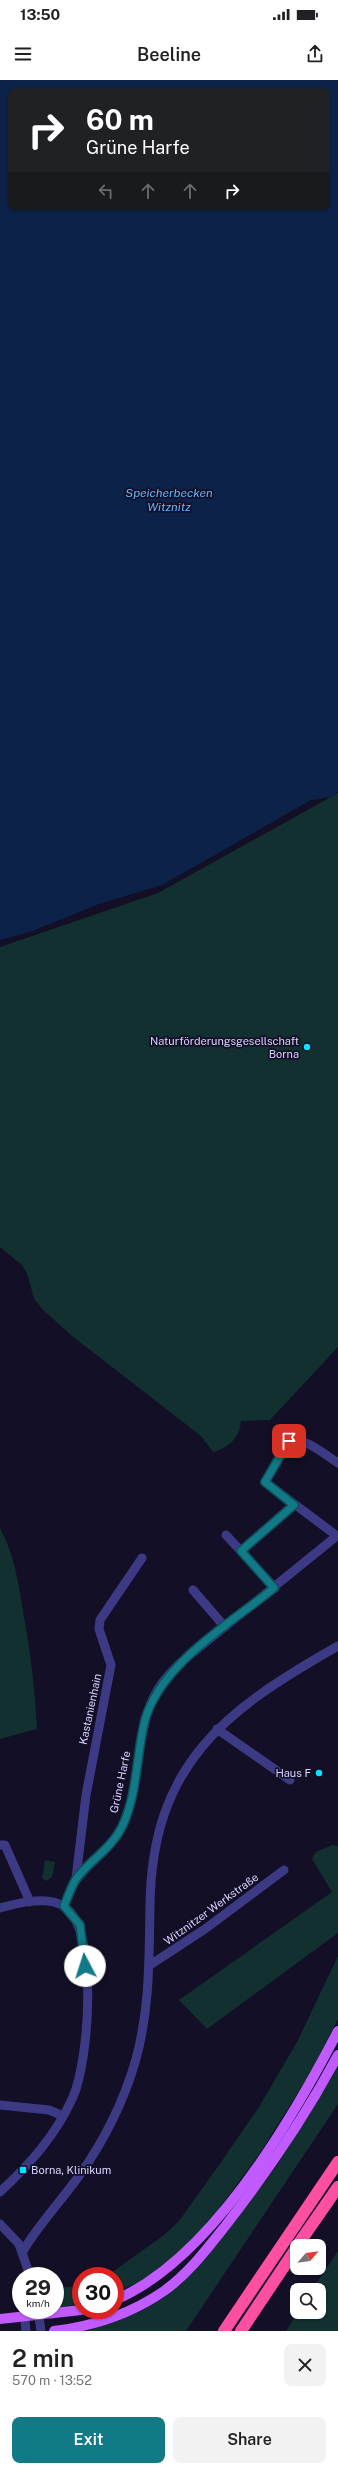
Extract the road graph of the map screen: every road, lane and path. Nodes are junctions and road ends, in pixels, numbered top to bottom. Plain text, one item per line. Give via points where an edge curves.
1 (338, 1462) edge
2 (294, 1505) junction
3 (226, 1534) dead end
4 (338, 1536) edge
5 (241, 1551) junction
6 (142, 1558) dead end
7 (274, 1588) junction
8 (193, 1590) dead end
9 (225, 1627) junction
10 (338, 1646) edge
11 (216, 1729) junction
12 (290, 1780) dead end
13 (0, 1845) edge
14 (284, 1870) dead end
15 (76, 1879) junction
16 (30, 1902) junction
17 (64, 1906) junction
18 (0, 1908) edge
19 (150, 1965) junction
20 (338, 2031) edge
21 (338, 2055) edge
22 (0, 2105) edge
23 (63, 2116) junction
24 (338, 2162) edge
25 (338, 2187) edge
26 (0, 2192) edge
27 (0, 2224) edge
28 (302, 2239) edge
29 (23, 2251) junction
30 (290, 2257) edge
31 (26, 2265) edge
32 (124, 2295) edge
33 (12, 2316) edge
34 (0, 2319) edge
35 (25, 2319) edge
36 (40, 2319) edge
37 (26, 2331) edge
38 (41, 2331) edge
39 (54, 2331) edge
40 (224, 2331) edge
41 (241, 2331) edge

1 - 2 street, Grüne Harfe via 304,1442 295,1439 289,1441 265,1482
2 - 4 street, Grüne Harfe
2 - 5 street
3 - 5 street
4 - 7 street, Grüne Harfe
5 - 7 street
6 - 15 street, Kastanienhain via 100,1620 99,1629 109,1654 111,1672 98,1724
7 - 9 street, Grüne Harfe
8 - 9 street
9 - 15 street, Grüne Harfe via 180,1663 158,1689 145,1721 130,1804 122,1827 115,1839
10 - 11 street, Witznitzer Werkstraße via 243,1706
11 - 12 street
11 - 19 street, Witznitzer Werkstraße via 193,1759 165,1808 154,1858 150,1904
13 - 16 street via 5,1845
14 - 19 street, Witznitzer Werkstraße via 205,1929
15 - 17 street, Grüne Harfe
16 - 17 street
16 - 18 street
17 - 23 street via 80,1925 88,2020 82,2070
19 - 29 street, Witznitzer Werkstraße via 143,2030 136,2061 120,2103 95,2152
20 - 32 main road via 306,2090 268,2150 204,2234 158,2277
21 - 39 main road via 309,2106 266,2172 191,2268 165,2290 134,2309 110,2319
22 - 23 street via 49,2110
23 - 26 street via 44,2147
24 - 40 highway
25 - 28 highway
27 - 29 street
29 - 31 street
30 - 41 highway
33 - 34 main road
35 - 37 street
36 - 38 street

